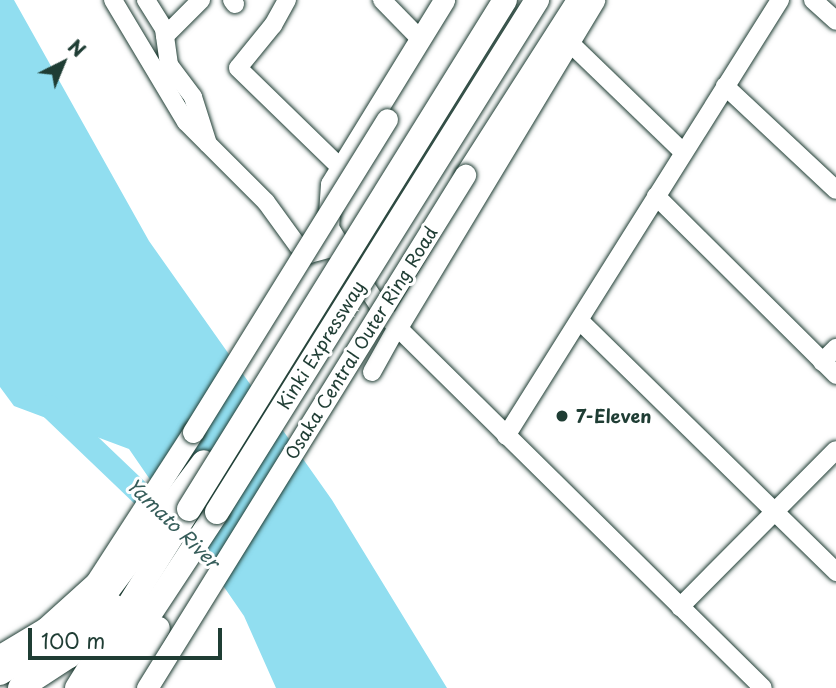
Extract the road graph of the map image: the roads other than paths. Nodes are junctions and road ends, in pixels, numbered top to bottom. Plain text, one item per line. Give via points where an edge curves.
1 (113, 0) edge
2 (146, 0) edge
3 (201, 0) edge
4 (286, 0) edge
5 (383, 0) edge
6 (444, 0) edge
7 (459, 0) edge
8 (537, 0) edge
9 (549, 0) edge
10 (577, 0) edge
11 (594, 0) edge
12 (780, 0) edge
13 (814, 0) edge
14 (504, 1) edge
15 (836, 21) edge
16 (165, 36) junction
17 (419, 39) junction
18 (568, 41) junction
19 (725, 86) junction
20 (207, 148) junction
21 (683, 152) junction
22 (435, 164) junction
23 (341, 167) junction
24 (836, 190) edge
25 (656, 196) junction
26 (364, 227) junction
27 (339, 246) junction
28 (580, 321) junction
29 (397, 327) junction
30 (836, 348) edge
31 (822, 362) junction
32 (372, 372) dead end
33 (836, 375) edge
34 (506, 436) junction
35 (836, 450) edge
36 (204, 462) junction
37 (217, 512) junction
38 (775, 513) junction
39 (836, 572) edge
40 (680, 607) junction
41 (0, 655) edge
42 (0, 673) edge
43 (20, 688) edge
44 (76, 688) edge
45 (101, 688) edge
46 (123, 688) edge
47 (148, 688) edge
48 (763, 688) edge

1 - 20 street via 186,122
2 - 16 street
3 - 16 street
4 - 23 street via 273,26 238,68
5 - 17 street
6 - 17 main road
7 - 41 main road, bridge via 110,565 64,613
8 - 22 highway, Kinki Expressway, bridge
9 - 22 highway, bridge
10 - 47 main road, Osaka Central Outer Ring Road, bridge
11 - 18 main road
12 - 19 street
13 - 15 street
14 - 26 highway, Kinki Expressway, bridge
16 - 20 street via 169,65 193,97 209,139
17 - 23 main road
18 - 21 street
18 - 29 main road
19 - 21 street
19 - 24 street
20 - 27 street via 266,202 298,246 309,254
21 - 25 street
22 - 37 highway, Kinki Expressway, bridge
23 - 27 main road via 326,205 328,228
25 - 28 street
25 - 31 street
26 - 36 highway, bridge via 318,286
26 - 44 highway, Kinki Expressway, bridge
27 - 29 street
28 - 34 street
28 - 38 street
29 - 32 street
29 - 34 street
30 - 31 street
31 - 33 street
34 - 40 street
35 - 38 street
36 - 42 highway via 95,607 58,637
36 - 43 highway via 93,632 61,662
37 - 45 highway, Kinki Expressway
37 - 46 highway
38 - 39 street
38 - 40 street
40 - 48 street

